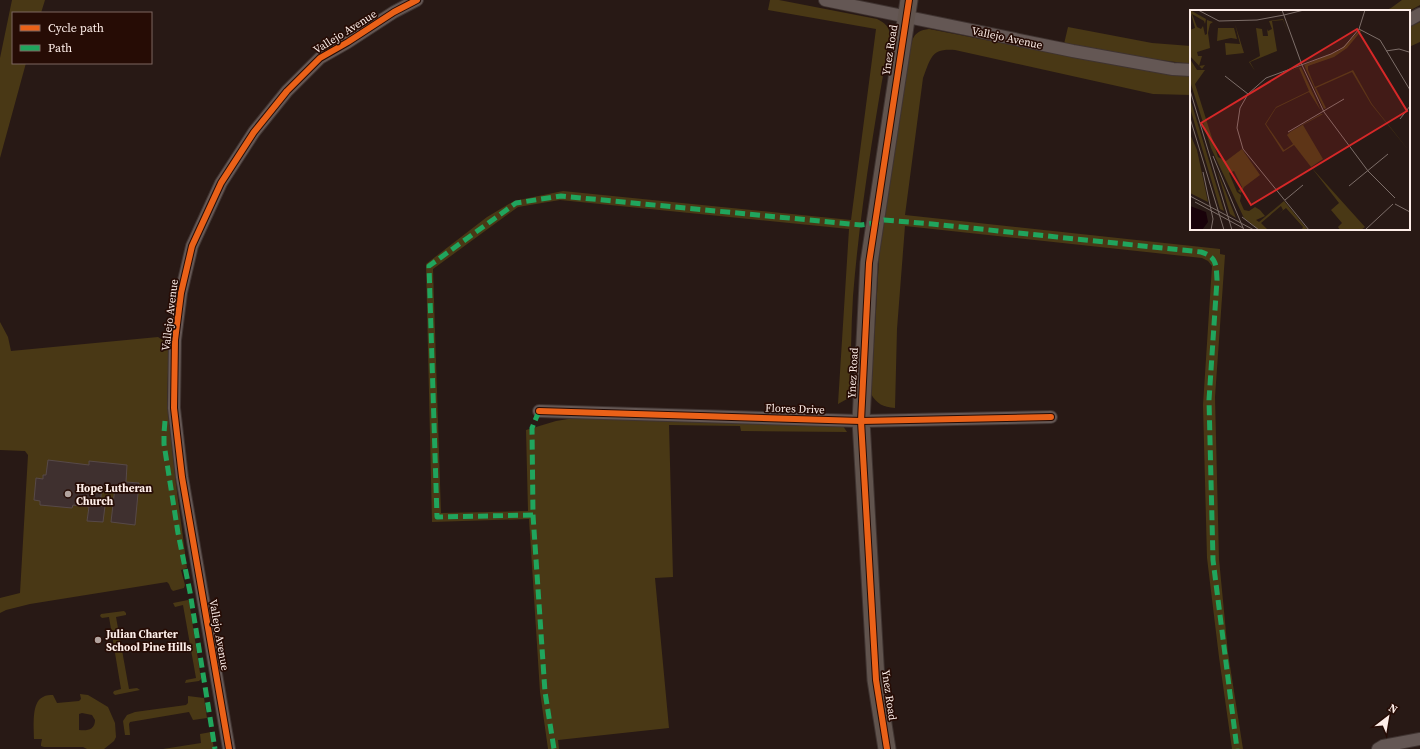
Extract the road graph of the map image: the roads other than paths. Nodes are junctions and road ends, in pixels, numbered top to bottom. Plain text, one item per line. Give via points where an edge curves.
1 (417, 0) edge
2 (824, 0) edge
3 (908, 8) edge
4 (1420, 14) edge
5 (1410, 19) edge
6 (1190, 70) edge
7 (539, 411) dead end
8 (1051, 417) dead end
9 (861, 421) junction
10 (1420, 739) edge
11 (229, 749) edge
12 (887, 749) edge
13 (1378, 749) edge

1 - 11 street, Vallejo Avenue via 320,58 287,91 254,132 221,183 192,246 181,293 175,340 174,408 182,477
2 - 3 street, Vallejo Avenue
3 - 6 street, Vallejo Avenue via 1073,51
3 - 9 main road, Ynez Road via 868,263
4 - 5 street
7 - 9 street, Flores Drive
8 - 9 street, Flores Drive
9 - 12 main road, Ynez Road via 876,680
10 - 13 street

